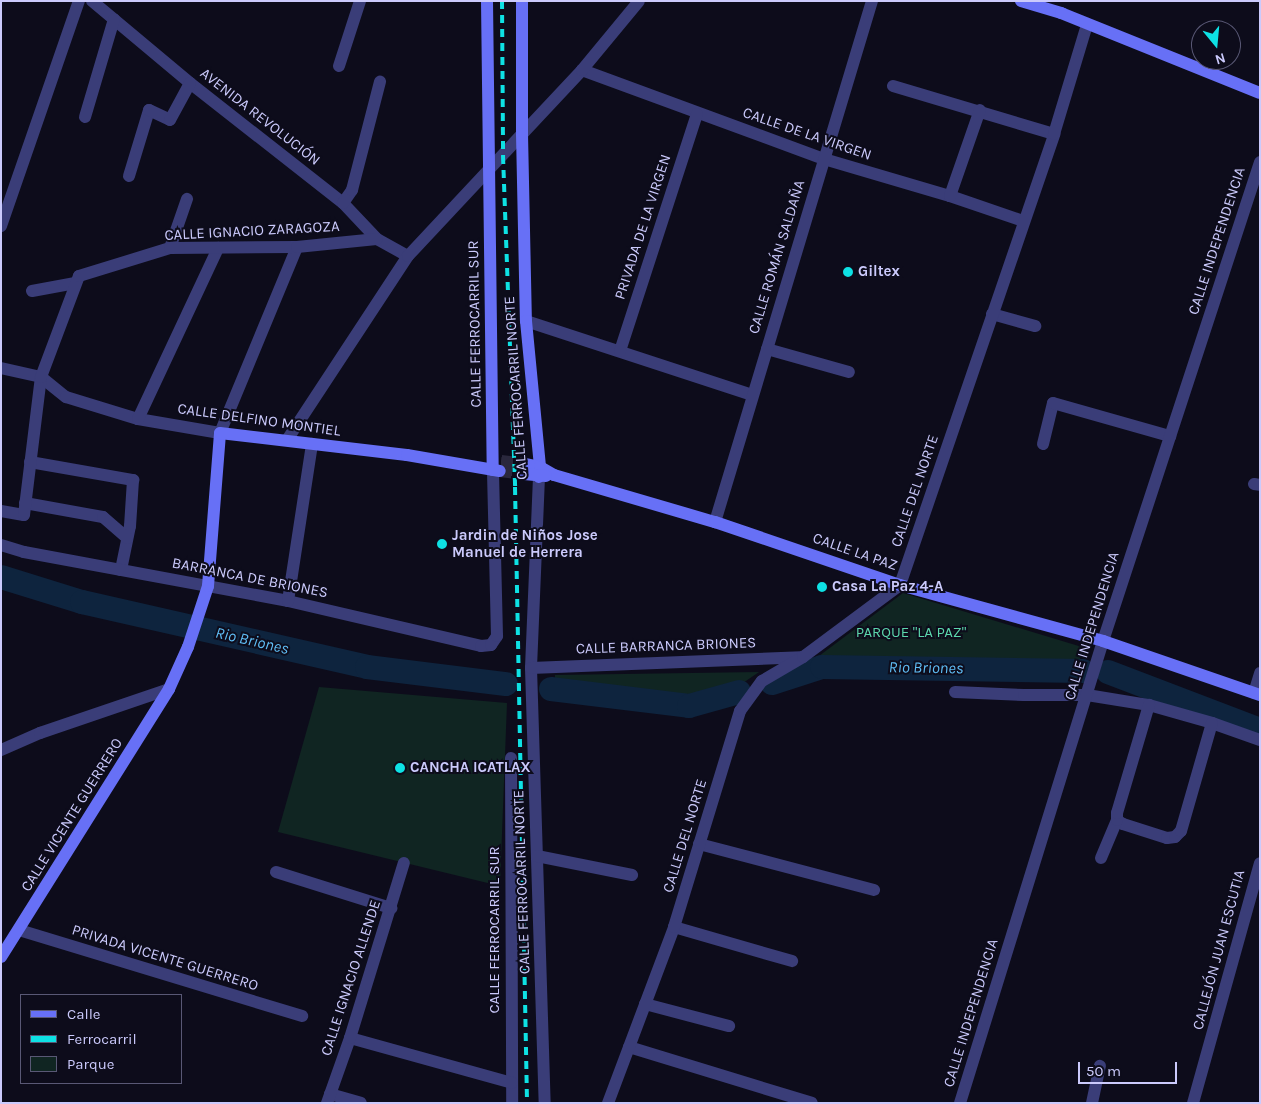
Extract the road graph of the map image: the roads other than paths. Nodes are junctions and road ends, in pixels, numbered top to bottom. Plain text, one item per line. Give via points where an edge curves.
1 (79, 1) edge
2 (92, 1) edge
3 (360, 1) edge
4 (486, 1) edge
5 (522, 1) edge
6 (638, 1) edge
7 (872, 1) edge
8 (1021, 1) edge
9 (1060, 7) edge
10 (114, 20) junction
11 (1087, 25) junction
12 (339, 66) dead end
13 (582, 70) junction
14 (380, 82) dead end
15 (190, 83) junction
16 (893, 86) dead end
17 (1260, 94) edge
18 (980, 110) junction
19 (697, 114) junction
20 (85, 117) dead end
21 (522, 134) junction
22 (1054, 134) junction
23 (824, 159) junction
24 (1260, 162) edge
25 (490, 172) junction
26 (129, 176) dead end
27 (950, 196) junction
28 (187, 199) dead end
29 (343, 203) junction
30 (1023, 221) junction
31 (1, 226) edge
32 (377, 239) junction
33 (297, 247) junction
34 (170, 248) junction
35 (218, 248) junction
36 (408, 256) junction
37 (75, 283) junction
38 (32, 291) dead end
39 (992, 314) junction
40 (526, 321) junction
41 (1035, 326) dead end
42 (766, 349) junction
43 (620, 351) junction
44 (1, 368) edge
45 (849, 372) dead end
46 (41, 377) junction
47 (752, 395) junction
48 (138, 419) junction
49 (220, 433) junction
50 (1170, 436) junction
51 (287, 440) junction
52 (312, 444) junction
53 (1043, 444) dead end
54 (30, 462) junction
55 (494, 466) junction
56 (525, 469) tunnel mouth
57 (540, 472) junction
58 (25, 509) junction
59 (1, 511) edge
60 (714, 522) junction
61 (127, 538) junction
62 (1, 545) edge
63 (121, 570) junction
64 (900, 585) junction
65 (208, 586) junction
66 (288, 601) junction
67 (1103, 641) junction
68 (491, 645) joint
69 (803, 657) junction
70 (531, 668) junction
71 (1260, 673) edge
72 (169, 689) junction
73 (954, 692) dead end
74 (1257, 694) edge
75 (1087, 695) junction
76 (1149, 705) junction
77 (1212, 723) junction
78 (1260, 740) edge
79 (1, 750) edge
80 (511, 758) dead end
81 (1117, 820) junction
82 (699, 844) junction
83 (537, 856) junction
84 (1101, 858) dead end
85 (404, 863) dead end
86 (1260, 863) edge
87 (276, 872) dead end
88 (632, 875) dead end
89 (874, 890) dead end
90 (391, 908) junction
91 (674, 927) junction
92 (19, 930) junction
93 (1, 957) edge
94 (792, 961) dead end
95 (645, 1004) junction
96 (302, 1016) dead end
97 (729, 1026) dead end
98 (350, 1038) junction
99 (629, 1048) junction
100 (1100, 1066) dead end
101 (512, 1083) junction
102 (328, 1098) edge
103 (361, 1103) edge
104 (512, 1103) edge
105 (545, 1103) edge
106 (608, 1103) edge
107 (812, 1103) edge
108 (960, 1103) edge
109 (1092, 1103) edge
110 (1194, 1103) edge

1 - 31 street
2 - 10 street, AVENIDA REVOLUCIÓN
3 - 12 street
4 - 25 main road, CALLE FERROCARRIL SUR
5 - 21 main road, CALLE FERROCARRIL NORTE
6 - 13 street
7 - 23 street, CALLE ROMÁN SALDAÑA
8 - 9 main road
9 - 11 main road
10 - 15 street, AVENIDA REVOLUCIÓN
10 - 20 street
11 - 17 main road
11 - 22 street, CALLE DEL NORTE
13 - 19 street, CALLE DE LA VIRGEN
13 - 21 street
14 - 29 street via 352,190
15 - 26 street via 170,120 149,110
15 - 29 street, AVENIDA REVOLUCIÓN
16 - 18 street
18 - 22 street
18 - 27 street
19 - 23 street, CALLE DE LA VIRGEN
19 - 43 street, PRIVADA DE LA VIRGEN
21 - 25 street
21 - 40 main road, CALLE FERROCARRIL NORTE
22 - 30 street, CALLE DEL NORTE
23 - 27 street, CALLE DE LA VIRGEN
23 - 42 street, CALLE ROMÁN SALDAÑA
24 - 50 street, CALLE INDEPENDENCIA
25 - 36 street
25 - 55 main road, CALLE FERROCARRIL SUR
27 - 30 street, CALLE DE LA VIRGEN
28 - 34 street
29 - 32 street, AVENIDA REVOLUCIÓN
30 - 39 street, CALLE DEL NORTE
32 - 33 street, CALLE IGNACIO ZARAGOZA
32 - 36 street, AVENIDA REVOLUCIÓN
33 - 35 street, CALLE IGNACIO ZARAGOZA
33 - 49 street
34 - 35 street, CALLE IGNACIO ZARAGOZA
34 - 37 street, CALLE IGNACIO ZARAGOZA via 79,276
35 - 48 street
36 - 51 street
37 - 38 street
37 - 46 street
39 - 41 street
39 - 64 street, CALLE DEL NORTE
40 - 43 street
40 - 57 main road, CALLE FERROCARRIL NORTE
42 - 45 street
42 - 47 street, CALLE ROMÁN SALDAÑA
43 - 47 street
44 - 46 street, CALLE DELFINO MONTIEL
46 - 48 street, CALLE DELFINO MONTIEL via 66,397
46 - 54 street
47 - 60 street, CALLE ROMÁN SALDAÑA
48 - 49 street, CALLE DELFINO MONTIEL
49 - 51 main road, CALLE DELFINO MONTIEL
49 - 65 main road, CALLE VICENTE GUERRERO
50 - 53 street via 1053,403
50 - 67 street, CALLE INDEPENDENCIA
51 - 52 main road, CALLE DELFINO MONTIEL
52 - 55 main road, CALLE DELFINO MONTIEL
52 - 66 street
54 - 58 street
54 - 61 street via 134,480
55 - 68 street, CALLE FERROCARRIL SUR via 496,636
56 - 57 main road, CALLE LA PAZ
57 - 60 main road, CALLE LA PAZ
57 - 70 street, CALLE FERROCARRIL NORTE
58 - 59 street
58 - 61 street via 102,517
60 - 64 main road, CALLE LA PAZ
61 - 63 street
62 - 63 street, BARRANCA DE BRIONES
63 - 65 street, BARRANCA DE BRIONES
64 - 67 main road, CALLE LA PAZ
64 - 69 street, CALLE DEL NORTE
65 - 66 street, BARRANCA DE BRIONES
65 - 72 main road, CALLE VICENTE GUERRERO via 188,646
66 - 68 street, BARRANCA DE BRIONES via 481,646
67 - 74 main road, CALLE LA PAZ
67 - 75 street, CALLE INDEPENDENCIA
69 - 70 street, CALLE BARRANCA BRIONES
69 - 82 street, CALLE DEL NORTE via 762,681 740,712
70 - 83 street, CALLE FERROCARRIL NORTE
71 - 74 street
72 - 79 street via 40,733
72 - 92 main road, CALLE VICENTE GUERRERO
73 - 75 street
75 - 76 street
75 - 108 street, CALLE INDEPENDENCIA
76 - 77 street
76 - 81 street
77 - 78 street
77 - 81 street via 1180,831 1175,837 1158,835
80 - 101 street, CALLE FERROCARRIL SUR
81 - 84 street
82 - 89 street
82 - 91 street, CALLE DEL NORTE
83 - 88 street
83 - 105 street, CALLE FERROCARRIL NORTE
85 - 90 street, CALLE IGNACIO ALLENDE
86 - 110 street, CALLEJÓN JUAN ESCUTIA
87 - 90 street
90 - 98 street, CALLE IGNACIO ALLENDE
91 - 94 street
91 - 95 street, CALLE DEL NORTE
92 - 93 main road, CALLE VICENTE GUERRERO
92 - 96 street, PRIVADA VICENTE GUERRERO
95 - 97 street
95 - 99 street, CALLE DEL NORTE
98 - 101 street
98 - 102 street, CALLE IGNACIO ALLENDE
99 - 106 street, CALLE DEL NORTE
99 - 107 street
100 - 109 street
101 - 104 street, CALLE FERROCARRIL SUR
102 - 103 street

